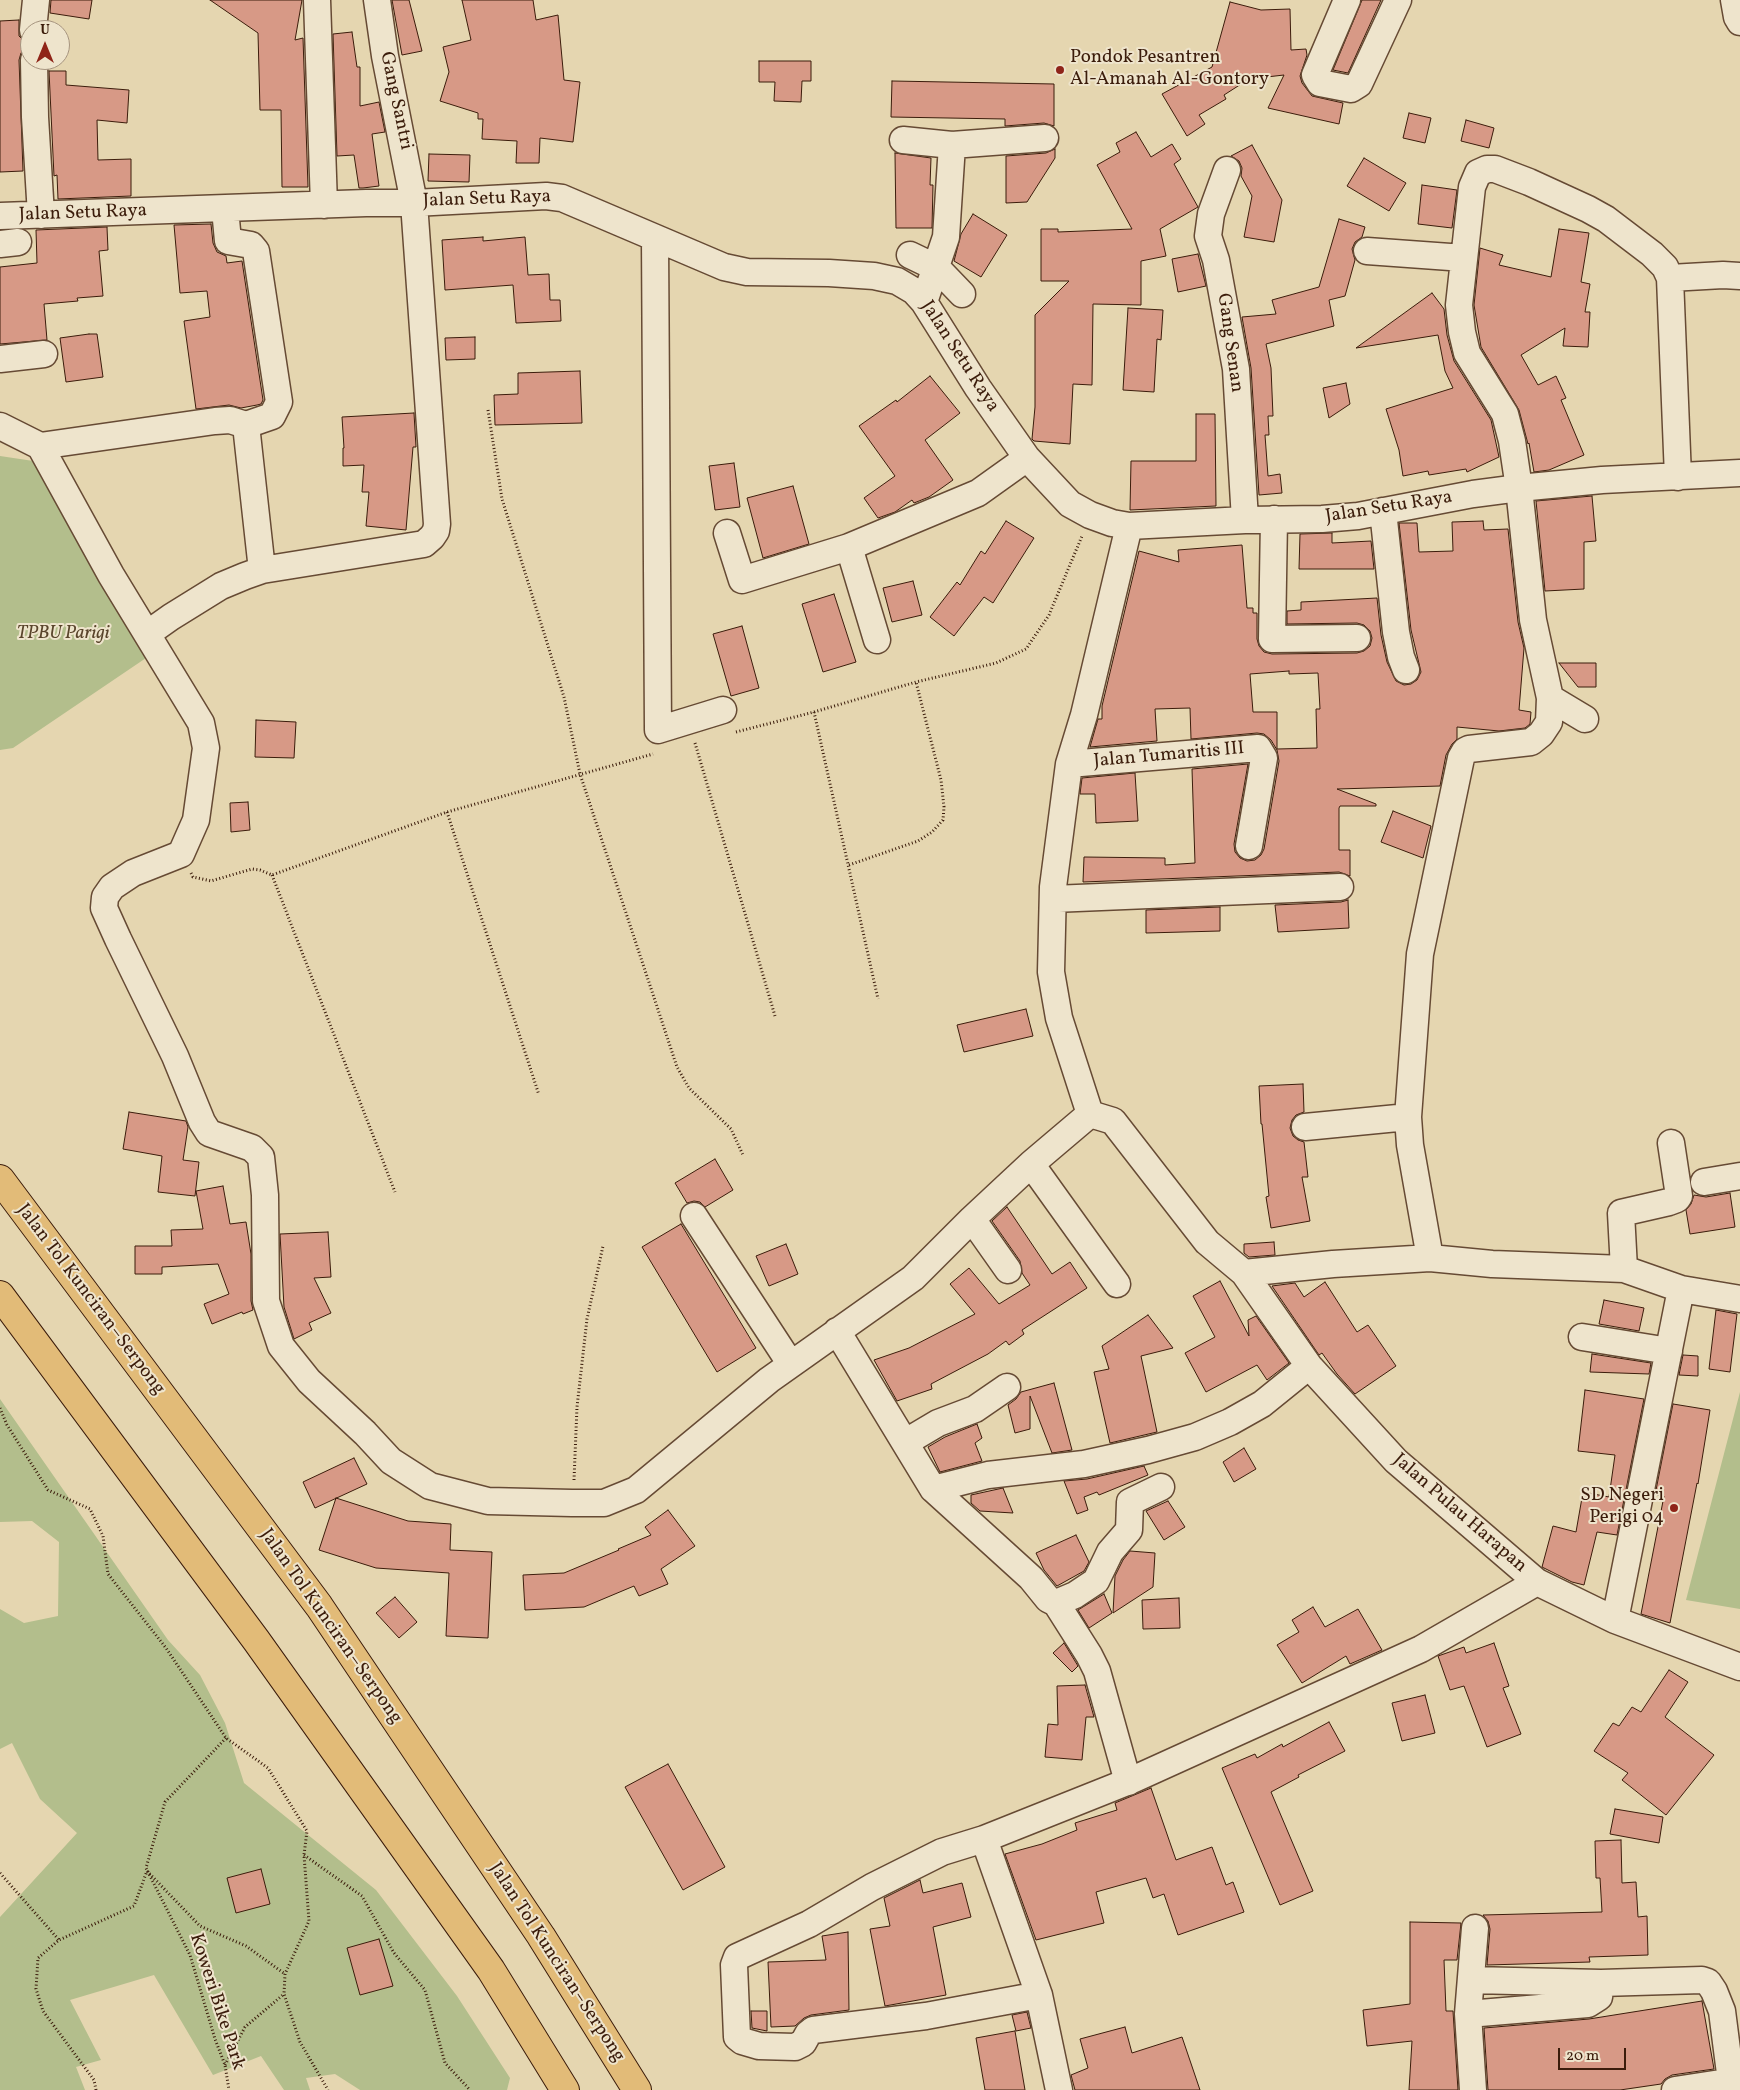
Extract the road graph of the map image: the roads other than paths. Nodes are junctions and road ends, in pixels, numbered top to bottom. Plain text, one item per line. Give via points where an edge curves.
1 (36, 0) edge
2 (317, 0) edge
3 (377, 0) edge
4 (1347, 0) edge
5 (1398, 0) edge
6 (1734, 0) edge
7 (34, 20) edge
8 (1740, 22) edge
9 (34, 70) edge
10 (1045, 138) dead end
11 (903, 140) dead end
12 (952, 145) junction
13 (1227, 170) dead end
14 (414, 203) junction
15 (324, 205) junction
16 (225, 209) junction
17 (0, 216) edge
18 (41, 216) junction
19 (655, 239) junction
20 (1367, 250) dead end
21 (910, 255) dead end
22 (1464, 258) junction
23 (937, 268) junction
24 (1740, 276) edge
25 (1670, 278) junction
26 (962, 294) dead end
27 (924, 302) junction
28 (44, 354) dead end
29 (0, 359) edge
30 (246, 424) junction
31 (0, 426) edge
32 (40, 446) junction
33 (1027, 458) junction
34 (1740, 473) edge
35 (1678, 477) junction
36 (1520, 488) junction
37 (1383, 511) junction
38 (1274, 519) junction
39 (1245, 520) junction
40 (1129, 526) junction
41 (727, 533) dead end
42 (849, 547) junction
43 (262, 570) junction
44 (147, 634) junction
45 (1357, 638) dead end
46 (877, 640) dead end
47 (1406, 670) dead end
48 (1550, 698) junction
49 (723, 710) dead end
50 (1586, 719) dead end
51 (1069, 764) junction
52 (1250, 846) dead end
53 (1340, 887) dead end
54 (1053, 899) junction
55 (1090, 1114) junction
56 (1408, 1117) junction
57 (1305, 1127) dead end
58 (1671, 1143) dead end
59 (1031, 1164) junction
60 (1740, 1176) edge
61 (0, 1179) edge
62 (1704, 1182) dead end
63 (694, 1216) dead end
64 (972, 1219) junction
65 (1430, 1258) junction
66 (1624, 1269) junction
67 (1008, 1270) dead end
68 (1244, 1273) junction
69 (1118, 1284) dead end
70 (1680, 1289) junction
71 (0, 1295) edge
72 (1740, 1299) edge
73 (837, 1331) junction
74 (1582, 1337) dead end
75 (1669, 1351) junction
76 (790, 1363) junction
77 (1309, 1366) junction
78 (1007, 1387) dead end
79 (906, 1442) junction
80 (1162, 1488) dead end
81 (933, 1489) junction
82 (1537, 1582) junction
83 (1056, 1603) junction
84 (1615, 1620) junction
85 (1740, 1667) edge
86 (1128, 1782) junction
87 (984, 1838) junction
88 (1475, 1928) dead end
89 (1471, 1980) junction
90 (1602, 1983) junction
91 (1039, 1995) junction
92 (1731, 2010) edge
93 (1468, 2014) junction
94 (1735, 2080) edge
95 (565, 2090) edge
96 (638, 2090) edge
97 (1058, 2090) edge
98 (1472, 2090) edge
99 (1676, 2090) edge

1 - 7 street
2 - 15 street
3 - 14 street, Gang Santri
4 - 5 street via 1316,75 1320,83 1351,89 1359,84
6 - 8 street
9 - 18 street
10 - 12 street
11 - 12 street
12 - 23 street via 946,237
13 - 39 street, Gang Senan via 1211,214 1208,236 1216,260 1236,369
14 - 15 street, Jalan Setu Raya
14 - 19 street, Jalan Setu Raya via 532,195 562,198
14 - 43 street, Gang Santri via 436,531 424,544
15 - 16 street, Jalan Setu Raya
16 - 18 street, Jalan Setu Raya
16 - 30 street via 228,241 251,245 256,251 279,402 272,416
17 - 18 street, Jalan Setu Raya
19 - 27 street, Jalan Setu Raya via 724,267 747,272 885,278 914,291
19 - 49 street via 658,730
20 - 22 street
21 - 23 street
22 - 25 street via 1472,187 1478,173 1495,169 1606,219 1652,254
22 - 36 street via 1459,304 1467,353 1504,414
23 - 26 street
23 - 27 street
24 - 25 street
25 - 35 street
27 - 33 street, Jalan Setu Raya
28 - 29 street
30 - 32 street via 215,421
30 - 43 street
31 - 32 street
32 - 44 street
33 - 40 street, Jalan Setu Raya via 1070,504 1090,515
33 - 42 street via 978,493
34 - 35 street, Jalan Setu Raya
35 - 36 street, Jalan Setu Raya
36 - 37 street, Jalan Setu Raya
36 - 48 street via 1533,620
37 - 38 street, Jalan Setu Raya via 1322,519
37 - 47 street via 1396,632
38 - 39 street, Jalan Setu Raya
38 - 45 street via 1272,639
39 - 40 street, Jalan Setu Raya
40 - 51 street via 1084,715
41 - 42 street via 742,580
42 - 46 street
43 - 44 street, Gang Santri via 221,586
44 - 76 street via 201,724 206,748 196,820 181,854 133,873 112,887 105,897 104,908 175,1056 202,1122 209,1133 252,1148 261,1157 265,1195 266,1302 281,1346 309,1381 391,1461 430,1486 488,1501 604,1504 636,1490
48 - 50 street
48 - 56 street via 1549,722 1531,742 1469,749 1460,758 1420,954
51 - 52 street, Jalan Tumaritis III via 1258,748 1264,758
51 - 54 street
53 - 54 street
54 - 55 street via 1051,972 1059,1018
55 - 59 street
55 - 68 street, Jalan Pulau Harapan via 1113,1121 1207,1242
56 - 57 street
56 - 65 street
58 - 66 street via 1679,1196 1669,1202 1621,1213
59 - 64 street
59 - 69 street
60 - 62 street
61 - 96 highway, Jalan Tol Kunciran–Serpong via 319,1606 540,1936
63 - 76 street
64 - 67 street
64 - 73 street via 913,1278
65 - 66 street
65 - 68 street
66 - 70 street
68 - 77 street, Jalan Pulau Harapan
70 - 72 street
70 - 75 street
71 - 95 highway via 262,1648 491,1970
73 - 76 street
73 - 79 street
74 - 75 street
75 - 84 street
77 - 81 street via 1262,1404 1195,1437 1084,1464 988,1475
77 - 82 street, Jalan Pulau Harapan via 1396,1461
78 - 79 street via 975,1409 938,1423
79 - 81 street
80 - 83 street via 1130,1502 1129,1530 1110,1552 1096,1581
81 - 83 street via 1031,1578 1048,1599
82 - 84 street, Jalan Pulau Harapan
82 - 86 street via 1421,1649
83 - 86 street via 1097,1671
84 - 85 street, Jalan Pulau Harapan
86 - 87 street
87 - 91 street
87 - 91 street via 942,1852 872,1887 809,1924 737,1957 734,1965 738,2037 759,2046 795,2047 804,2043 813,2030 926,2016
88 - 89 street
89 - 90 street
89 - 93 street
90 - 92 street via 1702,1980 1712,1985
90 - 93 street via 1598,1996 1588,2004
91 - 97 street
92 - 94 street
93 - 98 street
94 - 99 street

